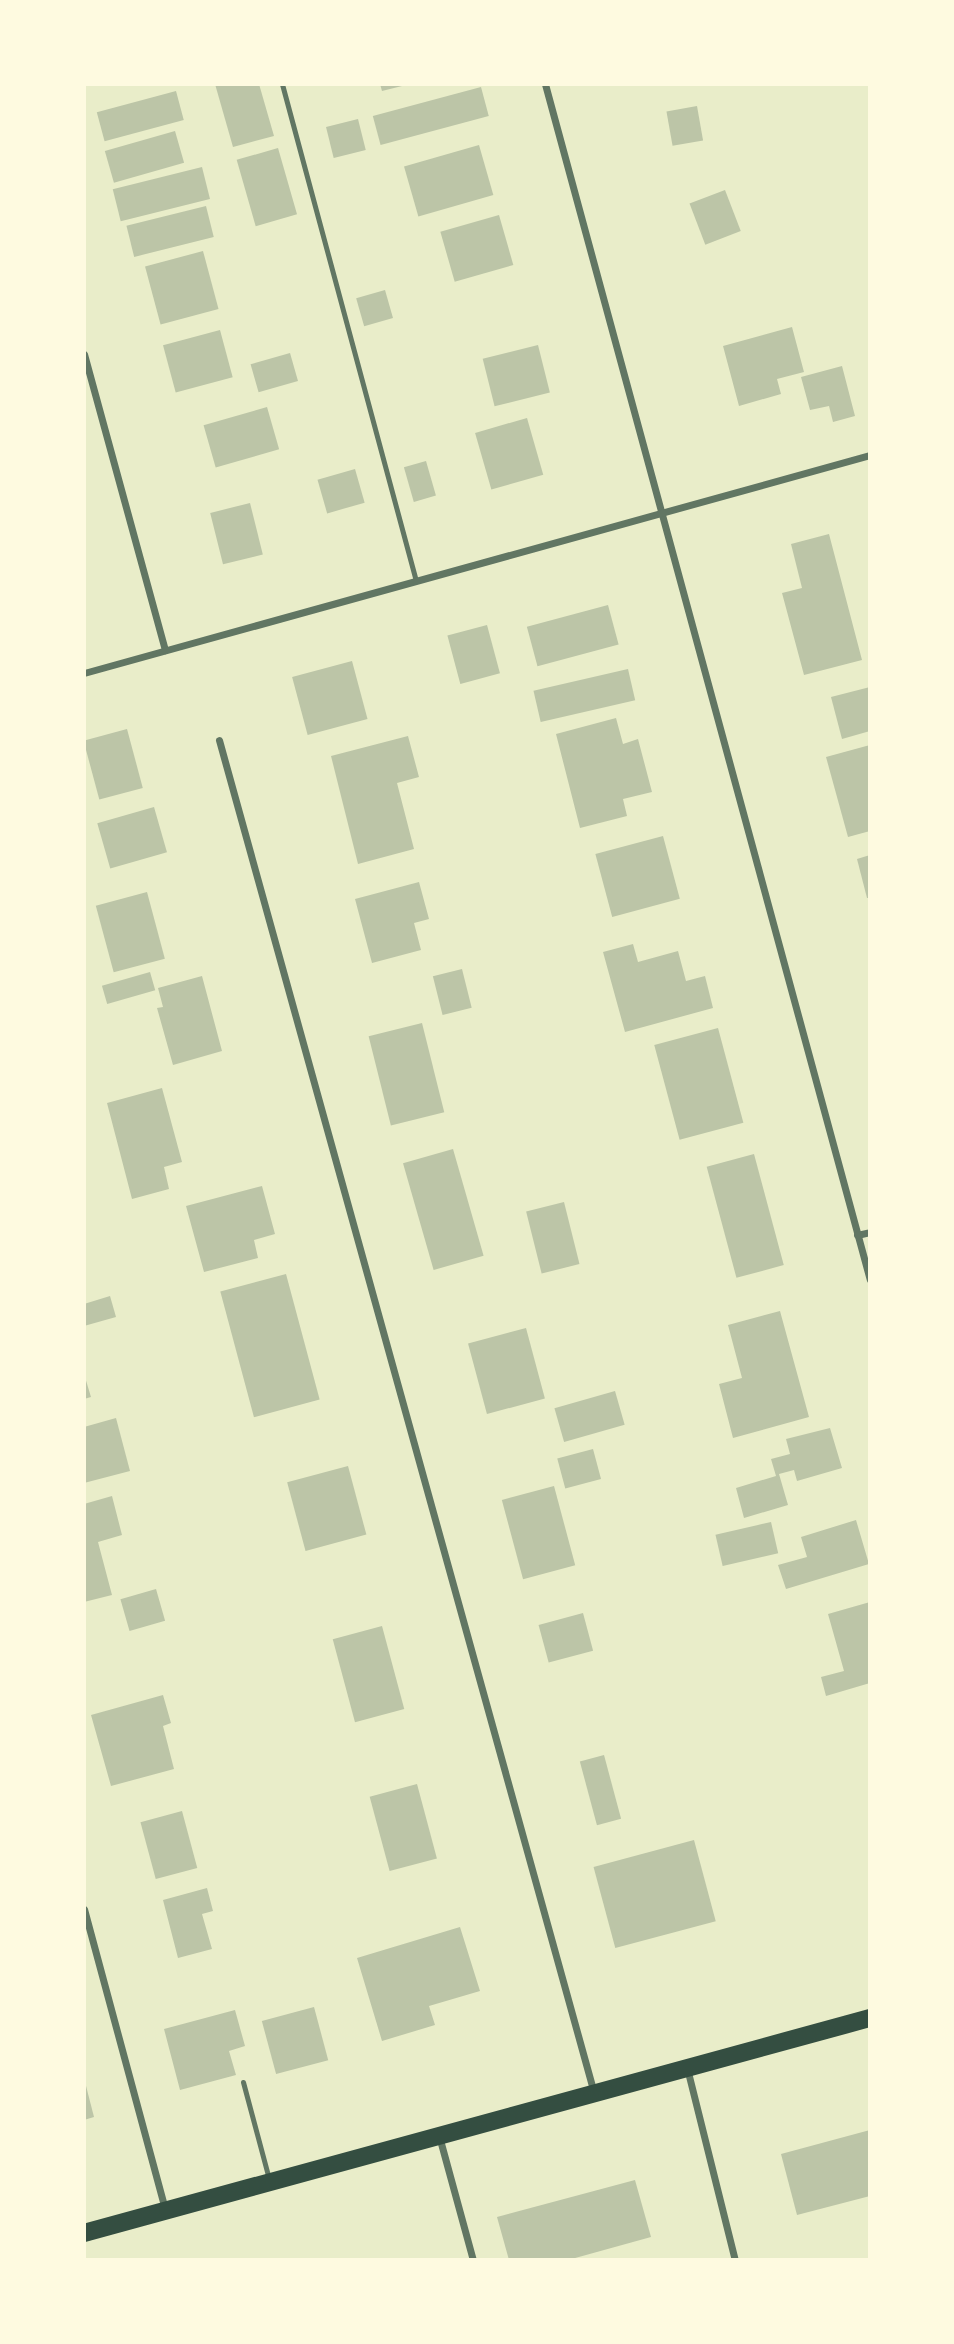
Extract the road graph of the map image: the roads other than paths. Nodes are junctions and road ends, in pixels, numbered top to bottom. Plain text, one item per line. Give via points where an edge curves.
1 (282, 84) edge
2 (544, 84) edge
3 (84, 354) edge
4 (870, 455) edge
5 (661, 513) junction
6 (416, 581) junction
7 (165, 650) junction
8 (84, 673) edge
9 (219, 740) dead end
10 (870, 1232) edge
11 (857, 1235) junction
12 (870, 1280) edge
13 (84, 1909) edge
14 (870, 2018) edge
15 (687, 2068) junction
16 (243, 2082) dead end
17 (594, 2094) junction
18 (439, 2136) junction
19 (270, 2182) junction
20 (166, 2210) junction
21 (84, 2233) edge
22 (473, 2260) edge
23 (735, 2260) edge

1 - 6 lane
2 - 5 street
3 - 7 street
4 - 5 street
5 - 6 street
5 - 11 street
6 - 7 street
7 - 8 street
9 - 17 street
10 - 11 street
11 - 12 street
13 - 20 street
14 - 15 main road
15 - 17 main road
15 - 23 street
16 - 19 lane
17 - 18 main road
18 - 19 main road
18 - 22 street
19 - 20 main road
20 - 21 main road

